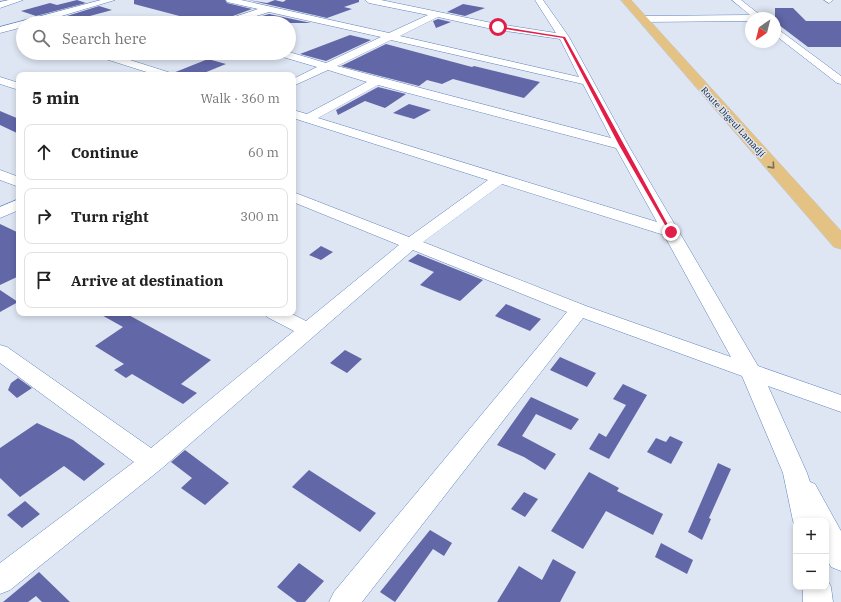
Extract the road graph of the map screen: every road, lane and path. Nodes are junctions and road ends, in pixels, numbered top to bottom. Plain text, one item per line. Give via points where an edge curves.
1 (19, 0) edge
2 (111, 0) edge
3 (230, 0) edge
4 (369, 0) edge
5 (626, 0) edge
6 (636, 0) edge
7 (736, 0) edge
8 (537, 1) edge
9 (0, 5) edge
10 (268, 9) junction
11 (751, 12) edge
12 (438, 14) junction
13 (53, 16) edge
14 (246, 16) edge
15 (648, 18) junction
16 (745, 18) edge
17 (16, 26) edge
18 (13, 27) junction
19 (16, 28) edge
20 (0, 30) edge
21 (781, 35) edge
22 (391, 37) junction
23 (564, 38) junction
24 (296, 58) edge
25 (119, 60) edge
26 (328, 67) junction
27 (157, 72) edge
28 (0, 80) edge
29 (377, 81) junction
30 (841, 81) edge
31 (296, 82) edge
32 (588, 82) junction
33 (16, 86) edge
34 (296, 115) edge
35 (307, 119) junction
36 (621, 145) junction
37 (0, 174) edge
38 (499, 179) junction
39 (16, 182) edge
40 (296, 198) edge
41 (16, 205) edge
42 (0, 213) edge
43 (841, 224) edge
44 (671, 232) junction
45 (841, 243) edge
46 (410, 244) junction
47 (579, 310) junction
48 (280, 316) edge
49 (308, 330) junction
50 (0, 352) edge
51 (750, 371) junction
52 (841, 404) edge
53 (152, 462) junction
54 (795, 473) junction
55 (805, 518) edge
56 (819, 518) edge
57 (829, 536) edge
58 (841, 558) edge
59 (0, 580) edge
60 (817, 590) edge
61 (344, 602) edge
62 (818, 602) edge

1 - 9 street
2 - 13 street
3 - 10 street
4 - 12 street
5 - 15 main road, Route Digeul Lamadji
6 - 15 main road, Route Digeul Lamadji
7 - 11 street
8 - 23 street
10 - 14 street
10 - 22 street
12 - 22 street
12 - 23 street
15 - 16 street
15 - 43 main road, Route Digeul Lamadji
15 -> 45 main road, Route Digeul Lamadji
17 - 18 street
18 - 19 street
18 - 20 street
21 - 30 street
22 - 26 street
22 - 32 street
23 - 32 street
24 - 26 street
25 - 27 street
26 - 29 street
26 - 31 street
28 - 33 street
29 - 35 street
29 - 36 street
32 - 36 street
34 - 35 street
35 - 38 street
36 - 44 street
37 - 39 street
38 - 44 street
38 - 46 street
40 - 46 street
41 - 42 street
44 - 51 street
46 - 47 street
46 - 49 street
47 - 51 street
47 - 61 street
48 - 49 street
49 - 53 street
50 - 53 street
51 - 52 street
51 - 54 street
53 - 59 street
54 - 55 street
54 - 56 street
57 - 58 street
60 - 62 street

